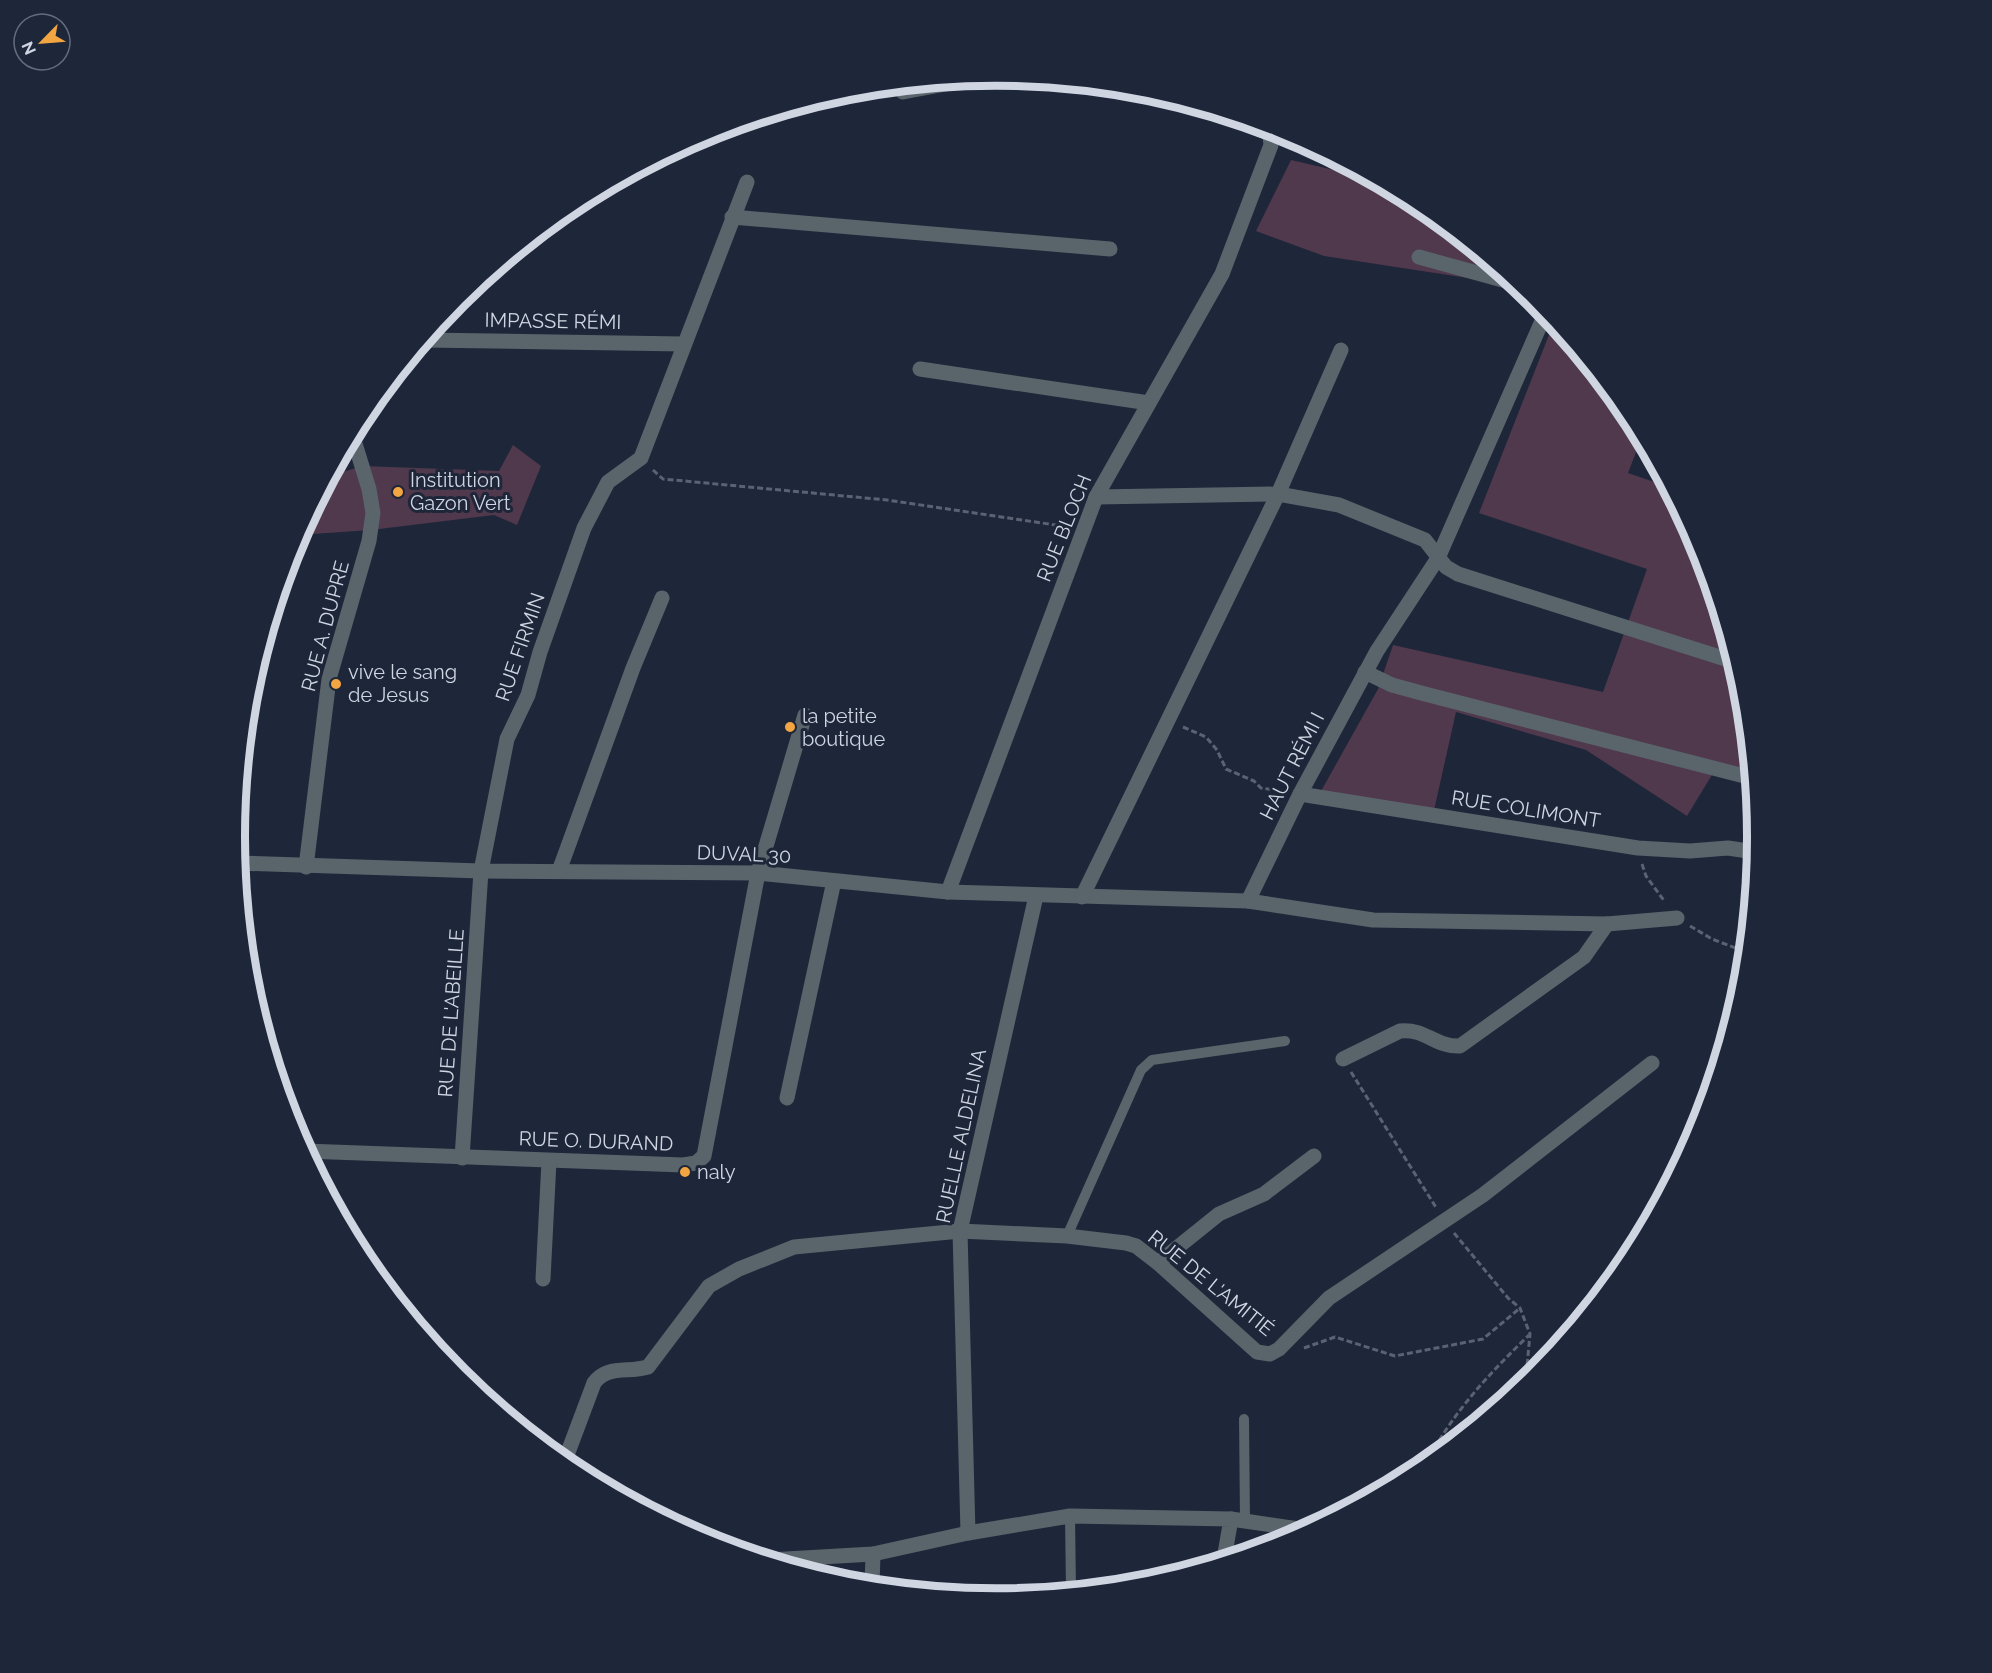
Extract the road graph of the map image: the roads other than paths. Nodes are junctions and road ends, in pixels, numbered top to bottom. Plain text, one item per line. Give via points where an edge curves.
1 (908, 91) edge
2 (903, 92) dead end
3 (1270, 138) edge
4 (747, 182) dead end
5 (732, 217) junction
6 (1110, 249) dead end
7 (1419, 257) dead end
8 (1499, 279) edge
9 (1542, 321) edge
10 (432, 340) edge
11 (683, 344) junction
12 (1341, 350) dead end
13 (920, 369) dead end
14 (1149, 403) junction
15 (356, 446) edge
16 (1278, 494) junction
17 (1096, 497) junction
18 (1438, 558) junction
19 (662, 598) dead end
20 (1725, 659) edge
21 (1365, 672) junction
22 (805, 714) dead end
23 (1744, 776) edge
24 (1300, 794) junction
25 (1746, 852) edge
26 (246, 864) edge
27 (306, 867) junction
28 (481, 870) junction
29 (559, 872) junction
30 (758, 873) junction
31 (834, 881) junction
32 (948, 892) junction
33 (1036, 896) junction
34 (1082, 897) junction
35 (1248, 901) junction
36 (1677, 918) dead end
37 (1607, 924) junction
38 (1285, 1041) dead end
39 (1343, 1059) dead end
40 (1652, 1063) dead end
41 (787, 1098) dead end
42 (314, 1150) edge
43 (1314, 1156) dead end
44 (462, 1158) junction
45 (549, 1161) junction
46 (960, 1231) junction
47 (1067, 1236) junction
48 (1158, 1263) junction
49 (543, 1279) dead end
50 (1244, 1419) dead end
51 (568, 1453) edge
52 (1070, 1515) junction
53 (1238, 1519) junction
54 (1289, 1527) edge
55 (968, 1533) junction
56 (1227, 1551) edge
57 (873, 1554) junction
58 (791, 1559) edge
59 (872, 1577) edge
60 (1071, 1583) edge

1 - 2 street
3 - 14 street, RUE BLOCH via 1271,146 1222,274
4 - 5 street
5 - 6 street
5 - 11 street
7 - 8 street
9 - 18 street, HAUT RÉMI I
10 - 11 street, IMPASSE RÉMI
11 - 28 street, RUE FIRMIN via 641,458 608,482 584,528 528,695 507,739
12 - 16 street
13 - 14 street
14 - 17 street, RUE BLOCH
15 - 27 street, RUE A. DUPRE via 373,513 369,541 329,679
16 - 17 street
16 - 18 street via 1339,505 1412,532 1425,540
16 - 34 street
17 - 32 street, RUE BLOCH
18 - 20 street via 1458,574
18 - 21 street, HAUT RÉMI I
19 - 29 street
21 - 23 street via 1392,685
21 - 24 street, HAUT RÉMI I
22 - 30 street
24 - 25 street, RUE COLIMONT via 1638,848 1728,848
24 - 35 street, HAUT RÉMI I
26 - 27 street, DUVAL 30
27 - 28 street, DUVAL 30
28 - 29 street, DUVAL 30
28 - 44 street, RUE DE L'ABEILLE
29 - 30 street, DUVAL 30
30 - 31 street, DUVAL 30
30 - 45 street, RUE O. DURAND via 704,1156 683,1165
31 - 32 street, DUVAL 30
31 - 41 street
32 - 33 street, DUVAL 30
33 - 34 street, DUVAL 30
33 - 46 street, RUELLE ALDELINA
34 - 35 street, DUVAL 30
35 - 37 street, DUVAL 30 via 1373,920
36 - 37 street, DUVAL 30
37 - 39 street via 1584,957 1460,1046 1440,1044 1419,1031 1400,1031
38 - 47 lane via 1147,1063
40 - 48 street, RUE DE L'AMITIÉ via 1483,1196 1329,1298 1270,1354 1257,1352
42 - 44 street, RUE O. DURAND
43 - 48 street via 1264,1194 1219,1214
44 - 45 street, RUE O. DURAND
45 - 49 street
46 - 47 street, RUE DE L'AMITIÉ
46 - 51 street, RUE DE L'AMITIÉ via 795,1247 739,1269 710,1286 648,1367 607,1371 594,1383
46 - 55 street, RUELLE ALDELINA
47 - 48 street, RUE DE L'AMITIÉ via 1126,1243
50 - 53 lane
52 - 53 street
52 - 55 street
52 - 60 lane
53 - 54 street
53 - 56 street
55 - 57 street
57 - 58 street
57 - 59 street

